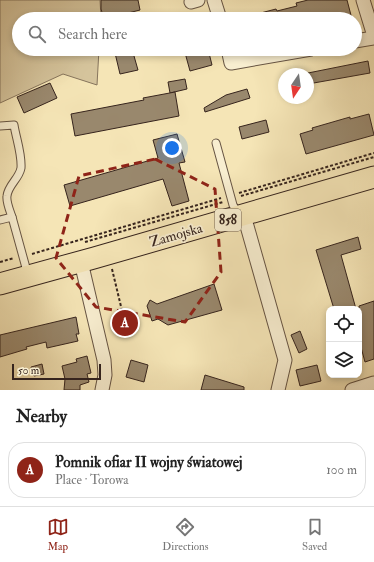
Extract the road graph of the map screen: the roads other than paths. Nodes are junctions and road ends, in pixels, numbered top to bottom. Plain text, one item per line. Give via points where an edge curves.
1 (214, 0) edge
2 (363, 0) edge
3 (218, 12) edge
4 (374, 37) edge
5 (362, 40) edge
6 (230, 56) edge
7 (271, 56) edge
8 (0, 126) edge
9 (216, 143) dead end
10 (374, 177) edge
11 (234, 204) junction
12 (12, 217) junction
13 (0, 220) edge
14 (81, 262) junction
15 (25, 264) junction
16 (0, 284) edge
17 (374, 384) edge
18 (102, 390) edge
19 (278, 390) edge
20 (352, 390) edge

1 - 3 street
2 - 4 street
4 - 5 street
6 - 7 street via 231,63
8 - 12 lane via 14,125 20,158 21,169 17,179 9,187 6,197
9 - 11 lane
10 - 11 main road, Zamojska / 858
11 - 14 main road, Zamojska / 858
11 - 19 street via 246,226 285,360
12 - 13 lane
12 - 15 lane
14 - 15 main road, Zamojska / 858
14 - 18 street via 105,368
15 - 16 main road, Zamojska / 858
17 - 20 street

